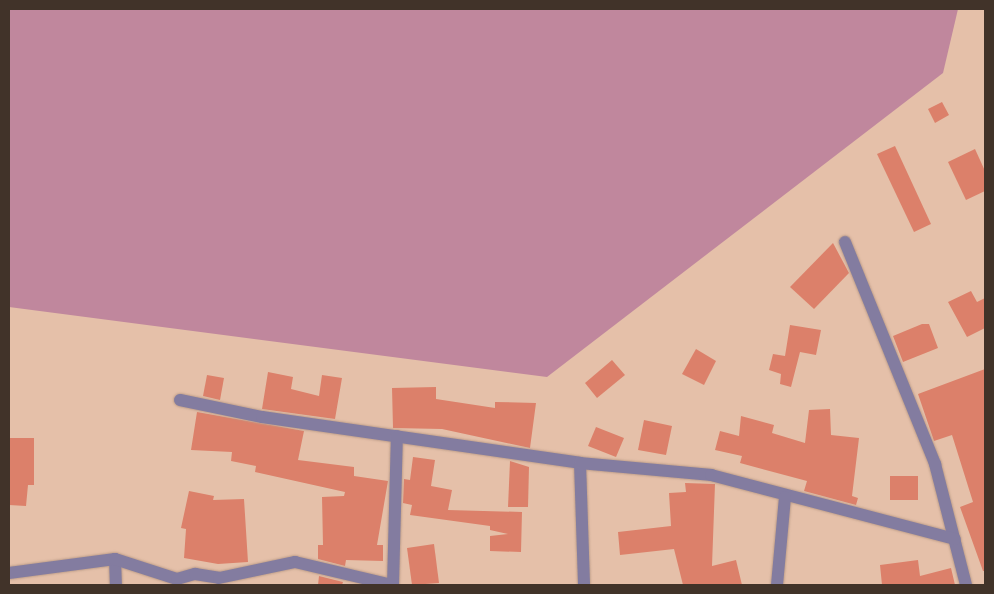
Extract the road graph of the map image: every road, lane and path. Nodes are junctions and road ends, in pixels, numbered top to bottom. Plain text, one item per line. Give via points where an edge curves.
1 (845, 242) dead end
2 (180, 400) dead end
3 (396, 436) junction
4 (580, 463) junction
5 (785, 497) junction
6 (955, 539) junction
7 (115, 559) junction
8 (9, 573) edge
9 (195, 580) edge
10 (116, 585) edge
11 (392, 585) edge
12 (584, 585) edge
13 (777, 585) edge
14 (966, 585) edge

1 - 6 street via 935,464
2 - 3 street
3 - 4 street
3 - 11 street
4 - 5 street via 711,475
4 - 12 street
5 - 6 street
5 - 13 street
6 - 14 street
7 - 8 street
7 - 9 street via 178,579
7 - 10 street
9 - 11 street via 243,576 295,562

